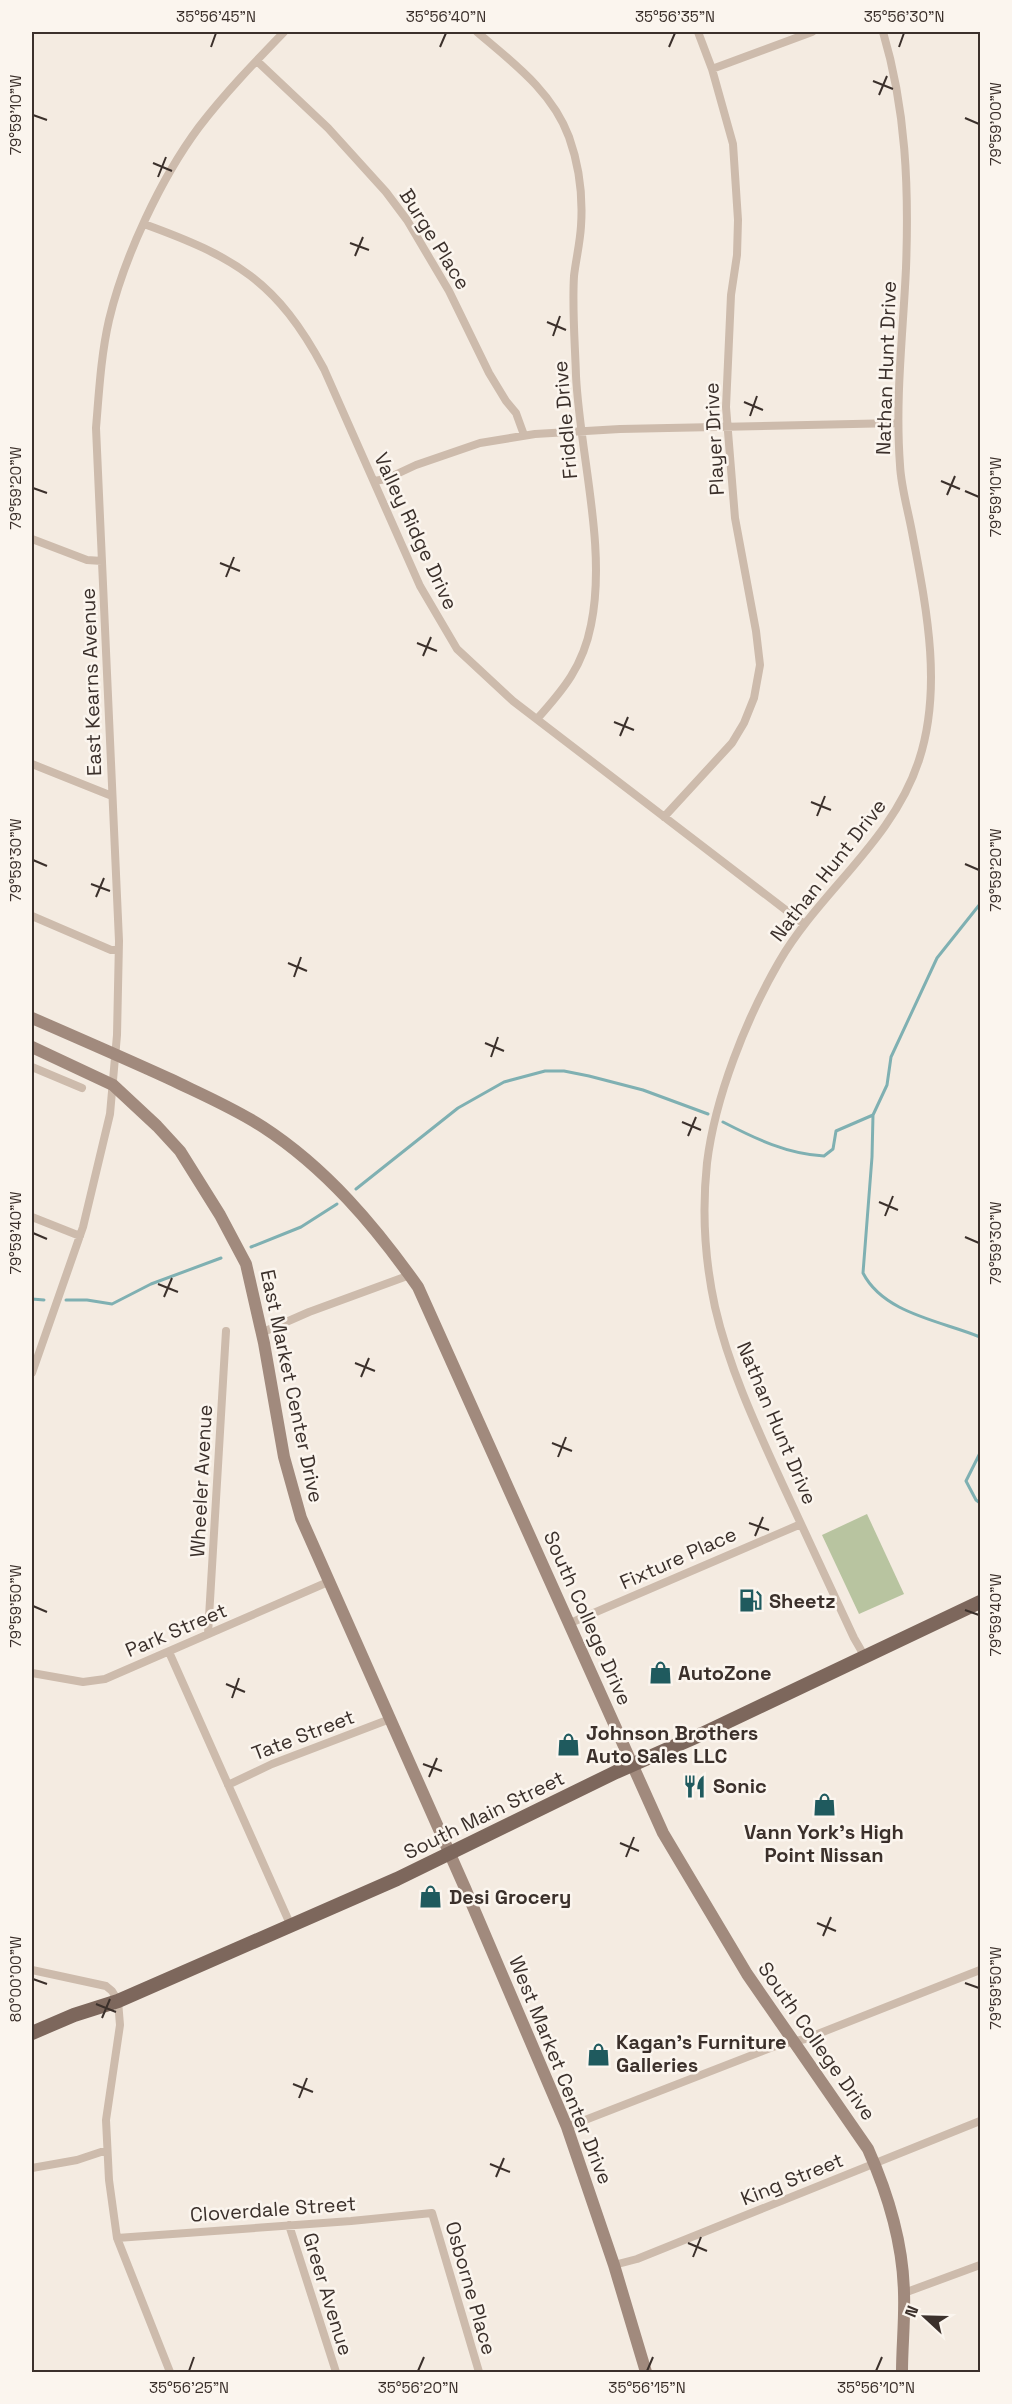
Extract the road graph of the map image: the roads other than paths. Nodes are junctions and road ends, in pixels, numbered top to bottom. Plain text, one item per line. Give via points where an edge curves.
1 (284, 32) edge
2 (477, 32) edge
3 (698, 32) edge
4 (812, 32) edge
5 (883, 32) edge
6 (256, 61) junction
7 (712, 69) junction
8 (144, 224) junction
9 (898, 423) junction
10 (729, 427) junction
11 (583, 432) junction
12 (524, 435) junction
13 (374, 481) junction
14 (32, 539) edge
15 (102, 561) junction
16 (537, 719) junction
17 (32, 764) edge
18 (112, 796) junction
19 (664, 817) junction
20 (32, 916) edge
21 (804, 924) junction
22 (118, 951) junction
23 (32, 1018) edge
24 (32, 1047) edge
25 (116, 1054) junction
26 (32, 1067) edge
27 (113, 1085) junction
28 (82, 1088) dead end
29 (32, 1217) edge
30 (80, 1236) junction
31 (410, 1275) junction
32 (226, 1331) dead end
33 (261, 1333) junction
34 (32, 1373) edge
35 (801, 1524) junction
36 (328, 1582) junction
37 (981, 1602) edge
38 (568, 1624) junction
39 (208, 1634) junction
40 (169, 1652) junction
41 (865, 1657) junction
42 (32, 1673) edge
43 (390, 1719) junction
44 (633, 1765) junction
45 (228, 1785) junction
46 (450, 1854) junction
47 (291, 1926) junction
48 (981, 1970) edge
49 (32, 1971) edge
50 (118, 2001) junction
51 (32, 2033) edge
52 (795, 2041) junction
53 (981, 2121) edge
54 (567, 2127) junction
55 (106, 2150) junction
56 (875, 2164) junction
57 (32, 2168) edge
58 (432, 2213) joint
59 (290, 2225) junction
60 (117, 2238) junction
61 (614, 2265) junction
62 (981, 2265) edge
63 (904, 2293) junction
64 (170, 2373) edge
65 (336, 2373) edge
66 (479, 2373) edge
67 (646, 2373) edge
68 (902, 2373) edge

1 - 6 street, East Kearns Avenue
2 - 11 street, Friddle Drive via 548,99 568,135 574,156 582,197 574,311 576,380
3 - 7 street, Player Drive
4 - 7 street
5 - 9 street, Nathan Hunt Drive via 899,94 907,171
6 - 8 street, East Kearns Avenue via 199,128
6 - 12 street, Burge Place via 328,128 407,220 449,291 489,373 516,413
7 - 10 street, Player Drive via 733,144 737,196 737,255 727,357
8 - 13 street, Valley Ridge Drive via 223,257 276,298 306,337 324,369
8 - 15 street, East Kearns Avenue via 116,297 101,366 96,428
9 - 10 street
9 - 21 street, Nathan Hunt Drive via 900,469 928,630 931,691 926,732 914,776 897,810
10 - 11 street
10 - 19 street, Player Drive via 735,519 756,631 758,678 744,723 732,742
11 - 12 street
11 - 16 street, Friddle Drive via 596,560 591,626 578,667
12 - 13 street via 480,443
13 - 16 street, Valley Ridge Drive via 420,586 457,649
14 - 15 street via 87,560
15 - 18 street, East Kearns Avenue
16 - 19 street, Valley Ridge Drive
17 - 18 street
18 - 22 street, East Kearns Avenue
19 - 21 street, Valley Ridge Drive
20 - 22 street
21 - 35 street, Nathan Hunt Drive via 764,987 731,1068 707,1162 706,1226 710,1275 723,1336 739,1384
22 - 25 street, East Kearns Avenue
23 - 25 main road, South College Drive
24 - 27 main road, East Market Center Drive
25 - 27 street, East Kearns Avenue
25 - 31 main road, South College Drive via 264,1127 325,1177 374,1226
26 - 28 street
27 - 30 street, East Kearns Avenue via 110,1114
27 - 33 main road, East Market Center Drive via 180,1151 220,1215 246,1264
29 - 30 street
30 - 34 street, East Kearns Avenue
31 - 33 street
31 - 38 main road, South College Drive
32 - 39 street, Wheeler Avenue
33 - 36 main road, East Market Center Drive via 287,1467 301,1518
35 - 38 street, Fixture Place
35 - 41 street, Nathan Hunt Drive
36 - 39 street, Park Street
36 - 43 main road, East Market Center Drive
37 - 41 main road, South Main Street
38 - 44 main road, South College Drive
39 - 40 street, Park Street
40 - 42 street, Park Street via 91,1682
40 - 45 street
41 - 44 main road, South Main Street
43 - 45 street, Tate Street
43 - 46 main road, East Market Center Drive
44 - 46 main road, South Main Street
44 - 52 main road, South College Drive via 663,1833 703,1902 747,1974
45 - 47 street
46 - 47 main road, South Main Street
46 - 54 main road, West Market Center Drive
47 - 50 main road, South Main Street
48 - 52 street
49 - 50 street via 106,1986
50 - 51 main road, South Main Street
50 - 55 street via 120,2025 108,2098
52 - 54 street
52 - 56 main road, South College Drive
53 - 56 street, King Street
54 - 61 main road, West Market Center Drive
55 - 57 street
55 - 60 street
56 - 61 street, King Street
56 - 63 main road, South College Drive via 897,2234
58 - 59 street, Cloverdale Street
58 - 66 street, Osborne Place
59 - 60 street, Cloverdale Street
59 - 65 street, Greer Avenue
60 - 64 street
61 - 67 main road, West Market Center Drive
62 - 63 street
63 - 68 main road, South College Drive

